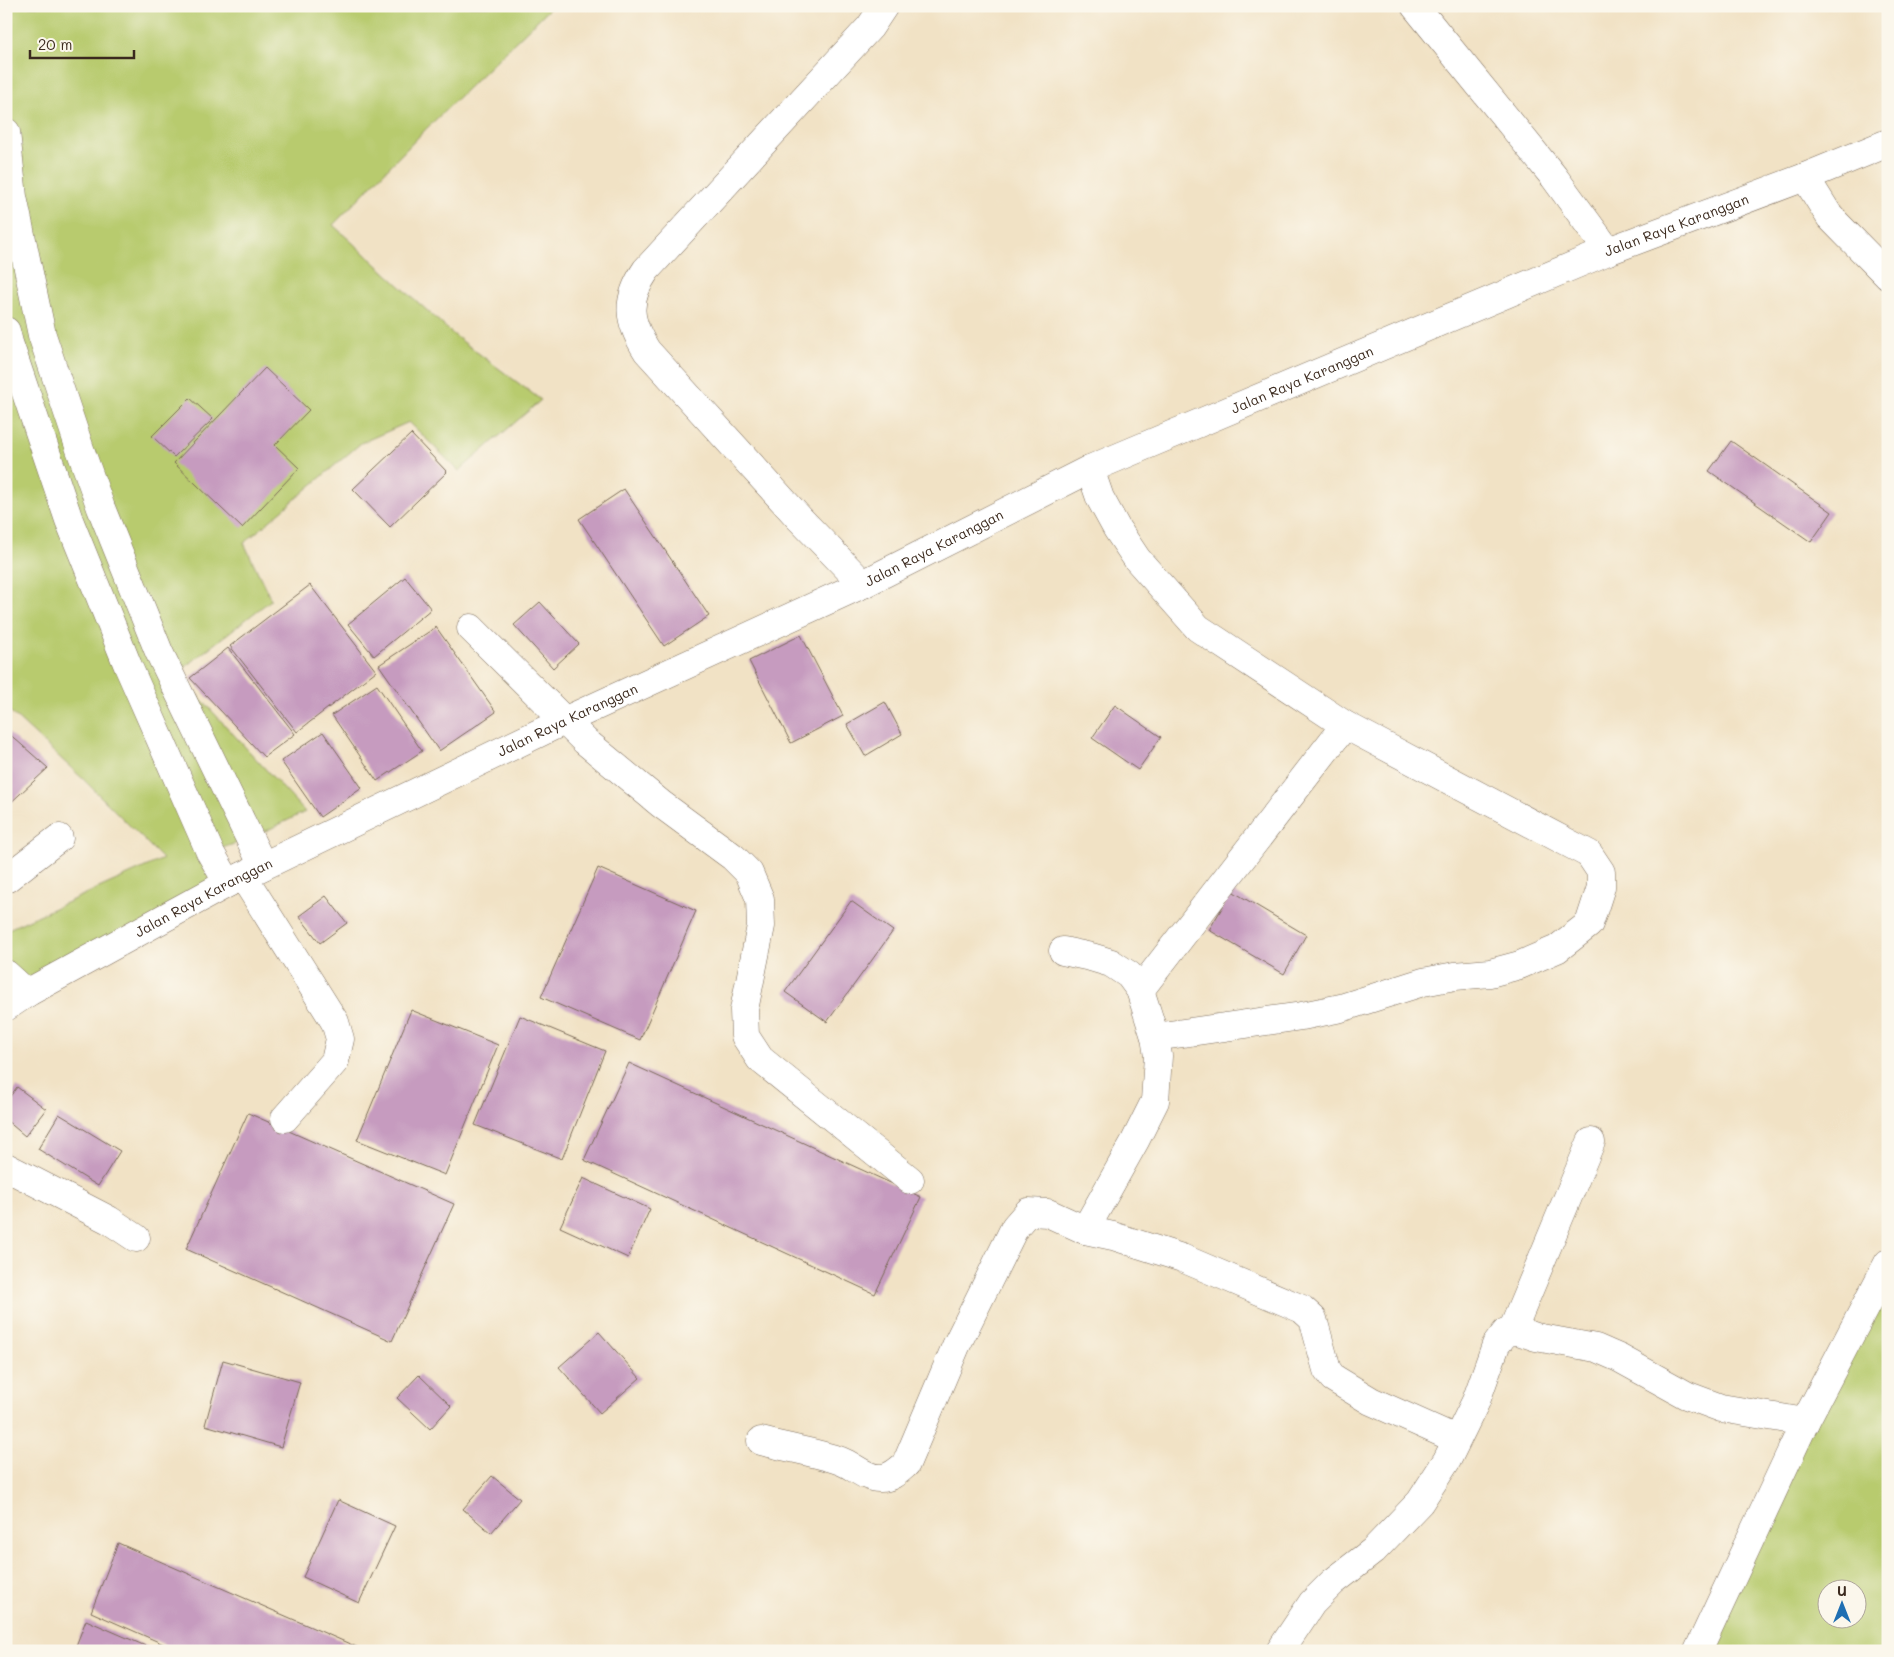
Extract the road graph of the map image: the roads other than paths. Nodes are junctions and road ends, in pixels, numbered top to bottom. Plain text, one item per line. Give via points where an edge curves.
1 (884, 6) edge
2 (1415, 6) edge
3 (6, 132) edge
4 (1888, 143) edge
5 (1805, 177) junction
6 (1608, 251) junction
7 (1888, 276) edge
8 (6, 331) edge
9 (1090, 469) junction
10 (863, 584) junction
11 (471, 628) dead end
12 (174, 684) junction
13 (141, 696) junction
14 (566, 720) junction
15 (1345, 725) junction
16 (59, 838) dead end
17 (245, 875) junction
18 (6, 879) edge
19 (1063, 951) dead end
20 (6, 974) edge
21 (1140, 990) junction
22 (16, 1000) edge
23 (1155, 1037) junction
24 (285, 1118) dead end
25 (1591, 1142) dead end
26 (6, 1167) edge
27 (910, 1180) dead end
28 (1085, 1230) junction
29 (136, 1238) dead end
30 (1888, 1263) edge
31 (1512, 1331) junction
32 (1805, 1422) junction
33 (1456, 1439) junction
34 (761, 1441) dead end
35 (1280, 1651) edge
36 (1698, 1651) edge

1 - 10 street via 870,27 646,270 634,290 631,308 635,329 647,351
2 - 6 street via 1554,177
3 - 12 street via 13,197 42,335 101,508
4 - 5 street, Jalan Raya Karanggan
5 - 6 street, Jalan Raya Karanggan
5 - 7 street via 1830,217
6 - 9 street, Jalan Raya Karanggan
8 - 13 street via 69,520
9 - 10 street, Jalan Raya Karanggan
9 - 15 street via 1116,529 1137,559 1198,628
10 - 14 street, Jalan Raya Karanggan
11 - 14 street
12 - 13 street
12 - 17 street
13 - 17 street via 210,852
14 - 17 street, Jalan Raya Karanggan
14 - 27 street via 585,741 749,873 760,899 761,926 744,1010 745,1036 760,1059
15 - 21 street
15 - 23 street via 1590,854 1601,872 1601,886 1590,924 1557,949 1520,965 1490,973 1423,982 1341,1008 1302,1016
16 - 18 street
17 - 22 street, Jalan Raya Karanggan
17 - 24 street via 335,1022 340,1039 335,1061
19 - 21 street via 1111,963 1129,976
20 - 22 street
21 - 23 street
23 - 28 street via 1158,1056 1155,1101
25 - 31 street
26 - 29 street via 109,1220
28 - 33 street via 1182,1258 1302,1309 1313,1319 1327,1370 1334,1378 1371,1401
28 - 34 street via 1048,1213 1028,1212 1015,1227 956,1346 906,1464 892,1476 870,1477 835,1459
30 - 32 street
31 - 32 street via 1596,1348 1686,1395 1722,1408
31 - 33 street via 1506,1332 1496,1345 1476,1401
32 - 36 street
33 - 35 street via 1447,1460 1420,1502 1373,1551 1312,1603

